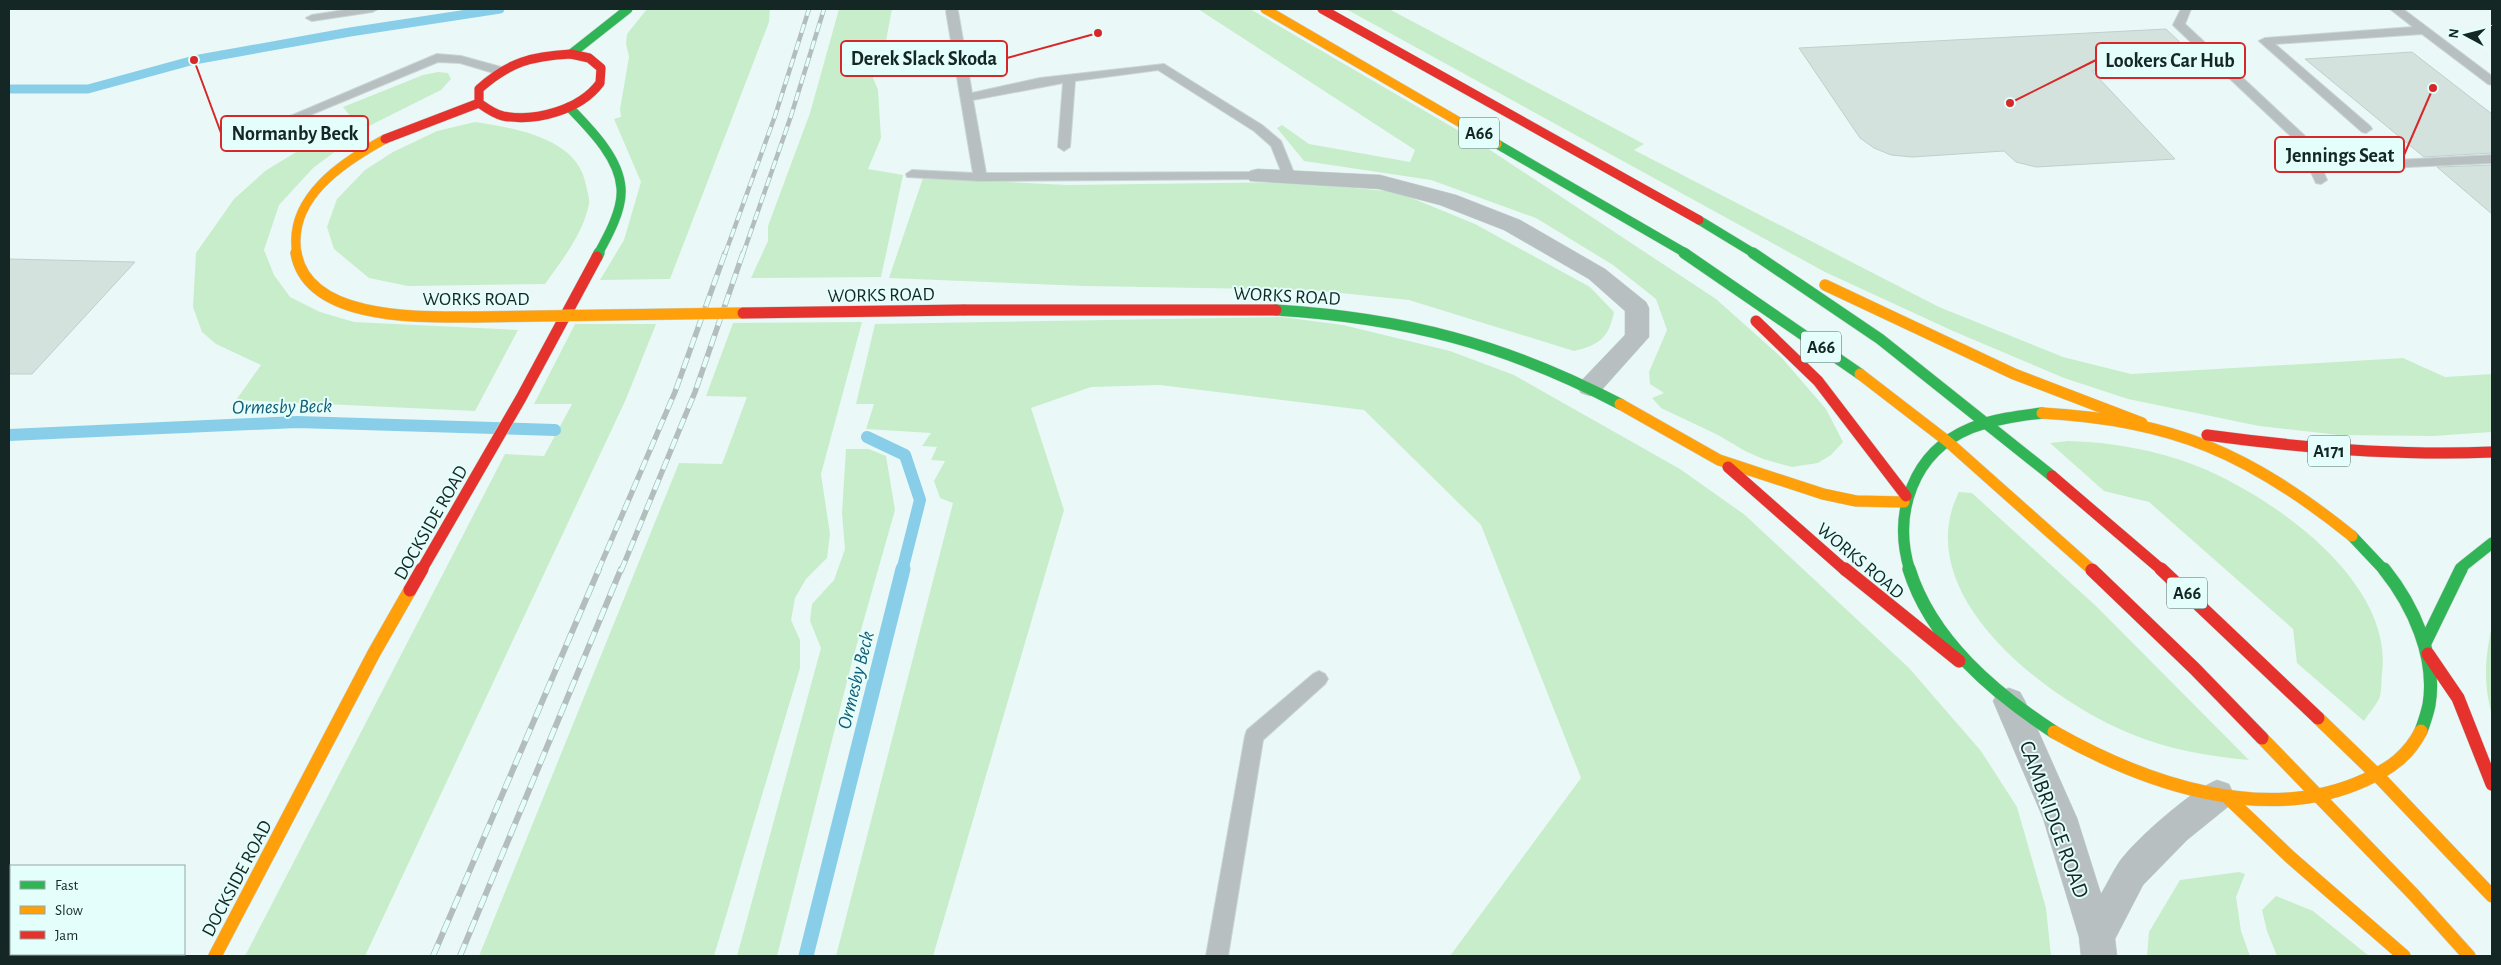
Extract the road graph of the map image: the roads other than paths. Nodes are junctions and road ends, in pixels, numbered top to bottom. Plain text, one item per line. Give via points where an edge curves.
1 (372, 9) edge
2 (628, 9) edge
3 (1265, 9) edge
4 (1322, 9) edge
5 (2186, 9) edge
6 (2396, 9) edge
7 (952, 11) dead end
8 (312, 18) dead end
9 (2424, 30) junction
10 (571, 54) junction
11 (497, 70) junction
12 (1069, 78) junction
13 (2492, 81) edge
14 (965, 98) junction
15 (479, 103) junction
16 (569, 107) junction
17 (294, 117) dead end
18 (2366, 130) dead end
19 (1064, 147) dead end
20 (2492, 159) edge
21 (2315, 168) junction
22 (912, 174) dead end
23 (1258, 176) joint
24 (980, 177) junction
25 (1290, 178) junction
26 (2321, 180) dead end
27 (1747, 249) junction
28 (1693, 258) junction
29 (1736, 303) dead end
30 (1749, 316) dead end
31 (1590, 387) junction
32 (1986, 423) junction
33 (2142, 423) junction
34 (2166, 430) junction
35 (1947, 441) junction
36 (2492, 452) edge
37 (1719, 460) junction
38 (1905, 499) junction
39 (2492, 543) edge
40 (2426, 648) junction
41 (1319, 679) dead end
42 (1998, 691) junction
43 (2378, 776) junction
44 (2492, 784) edge
45 (2222, 795) junction
46 (2316, 797) junction
47 (2492, 896) edge
48 (2098, 947) edge
49 (215, 956) edge
50 (1216, 956) edge
51 (2404, 956) edge
52 (2468, 956) edge

1 - 8 lane
2 - 10 main road
3 - 28 main road, A66
4 - 27 main road, A66 via 1677,206
5 - 21 lane via 2179,25 2302,140
6 - 9 lane
7 - 14 lane
9 - 13 lane
9 - 18 lane via 2265,40
10 - 11 main road via 538,55
10 - 16 main road via 589,58 601,68 601,80 592,93
11 - 15 main road via 479,89
11 - 17 lane via 461,60 437,58
12 - 14 lane
12 - 19 lane
12 - 25 lane via 1160,66 1258,128 1277,144
14 - 24 lane
15 - 16 main road via 500,116 545,115
15 - 31 main road, WORKS ROAD, bridge via 388,138 344,163 312,194 297,222 294,245 300,272 316,290 347,305 389,314 436,318 963,310 1308,310 1423,326 1506,350
16 - 49 main road, DOCKSIDE ROAD via 587,124 609,156 621,188 610,233 521,398 374,653
20 - 21 lane
21 - 26 lane
22 - 24 lane
23 - 24 lane
23 - 25 street
25 - 31 street via 1380,182 1448,200 1512,225 1597,274 1637,308 1636,337
27 - 32 main road, A66 via 1880,339
27 - 33 main road, A66 via 2014,374
28 - 29 main road, A66
28 - 35 main road, A66 via 1878,387
30 - 38 main road, A66 via 1804,365 1860,433
31 - 37 main road, WORKS ROAD
32 - 33 main road via 2013,416 2066,413
32 - 35 main road
32 - 43 main road, A66 via 2086,503 2201,605
33 - 34 main road
34 - 36 main road, A171 via 2334,452 2451,455
34 - 40 main road via 2208,444 2249,463 2326,513 2359,542 2388,575 2410,608
35 - 38 main road via 1929,456
35 - 46 main road, A66 via 2091,569 2195,669
37 - 38 main road, WORKS ROAD via 1823,494 1856,501
37 - 42 main road, WORKS ROAD via 1818,549
38 - 42 main road via 1902,528 1905,556 1915,587 1932,618 1956,650
39 - 40 main road via 2463,566
40 - 43 main road via 2432,690 2426,724 2407,753
40 - 44 main road via 2458,698
41 - 50 lane via 1254,736
42 - 45 main road via 2046,727 2094,754 2173,784
42 - 48 street, CAMBRIDGE ROAD via 2060,818
43 - 46 main road via 2360,785
43 - 47 main road, A66
45 - 46 main road via 2273,800
45 - 48 street, CAMBRIDGE ROAD via 2174,829 2131,874
45 - 51 main road
46 - 52 main road, A66 via 2414,895

